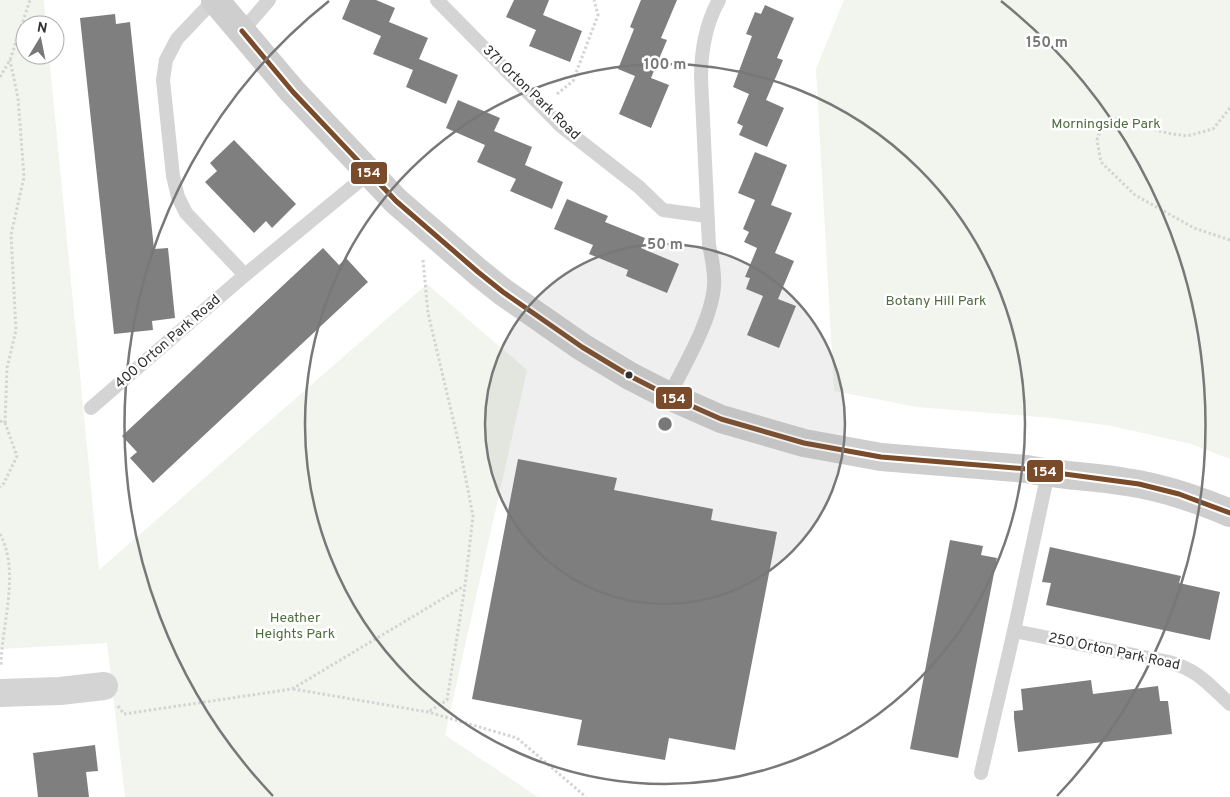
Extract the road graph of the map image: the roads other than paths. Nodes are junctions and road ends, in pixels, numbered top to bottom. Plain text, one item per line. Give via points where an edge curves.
1 (215, 0) edge
2 (269, 0) edge
3 (437, 0) edge
4 (718, 0) edge
5 (242, 31) junction
6 (369, 173) junction
7 (707, 216) junction
8 (245, 275) junction
9 (669, 396) junction
10 (91, 408) dead end
11 (1048, 474) junction
12 (1230, 513) edge
13 (1014, 631) junction
14 (104, 686) road end
15 (1, 693) edge
16 (1230, 704) edge
17 (981, 773) dead end

1 - 5 street
1 - 8 lane via 177,40 166,60 163,80 173,176 186,213
2 - 5 lane
3 - 7 lane, 371 Orton Park Road via 561,126 663,210
4 - 7 lane via 712,11 701,59
5 - 6 street via 293,92
6 - 8 lane, 400 Orton Park Road
6 - 9 street via 396,201 510,297 582,347
7 - 9 lane via 714,274 712,304
8 - 10 lane, 400 Orton Park Road
9 - 11 street via 720,420 804,444 881,457 1027,469
11 - 12 street via 1109,479 1155,488
11 - 13 lane
13 - 16 lane, 250 Orton Park Road via 1185,666 1196,672
13 - 17 lane
14 - 15 street

